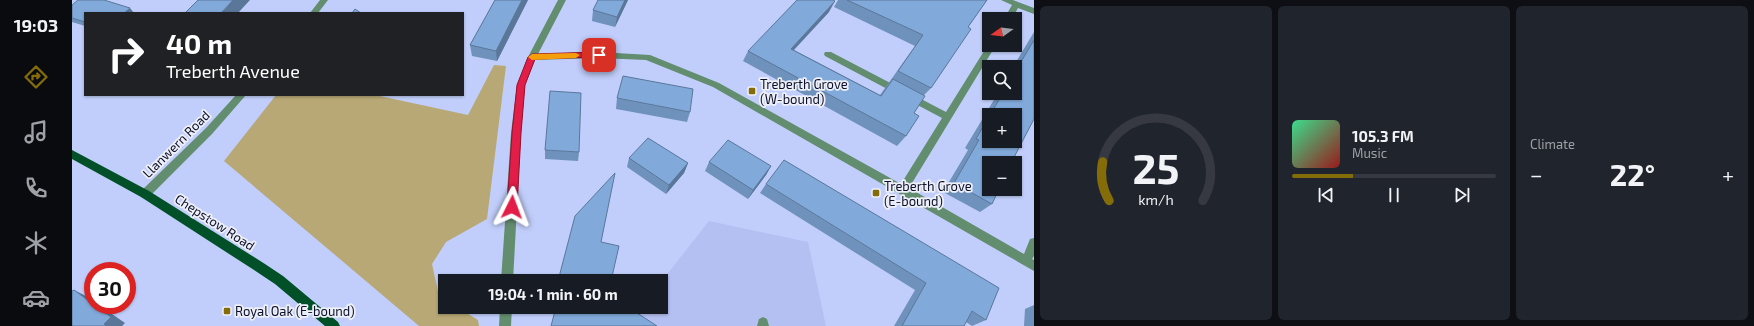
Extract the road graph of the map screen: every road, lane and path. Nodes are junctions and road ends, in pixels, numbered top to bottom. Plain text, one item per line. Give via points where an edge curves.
1 (324, 0) edge
2 (562, 0) edge
3 (1005, 0) edge
4 (1016, 5) junction
5 (1034, 11) edge
6 (315, 12) edge
7 (1012, 12) edge
8 (988, 52) edge
9 (828, 54) dead end
10 (532, 57) junction
11 (240, 96) edge
12 (948, 117) junction
13 (72, 154) edge
14 (903, 190) junction
15 (145, 194) junction
16 (1034, 243) edge
17 (1030, 263) edge
18 (507, 274) edge
19 (506, 314) edge
20 (334, 326) edge
21 (505, 326) edge

1 - 6 street
2 - 10 street
3 - 4 street
4 - 5 street
4 - 7 street
8 - 12 street
9 - 12 street
10 - 14 street via 647,57 716,85
10 - 18 street via 521,85 518,108
11 - 15 street, Llanwern Road via 209,131
12 - 14 street
13 - 15 main road, Chepstow Road
14 - 17 street
15 - 20 main road, Chepstow Road via 279,280
16 - 17 street
19 - 21 street

